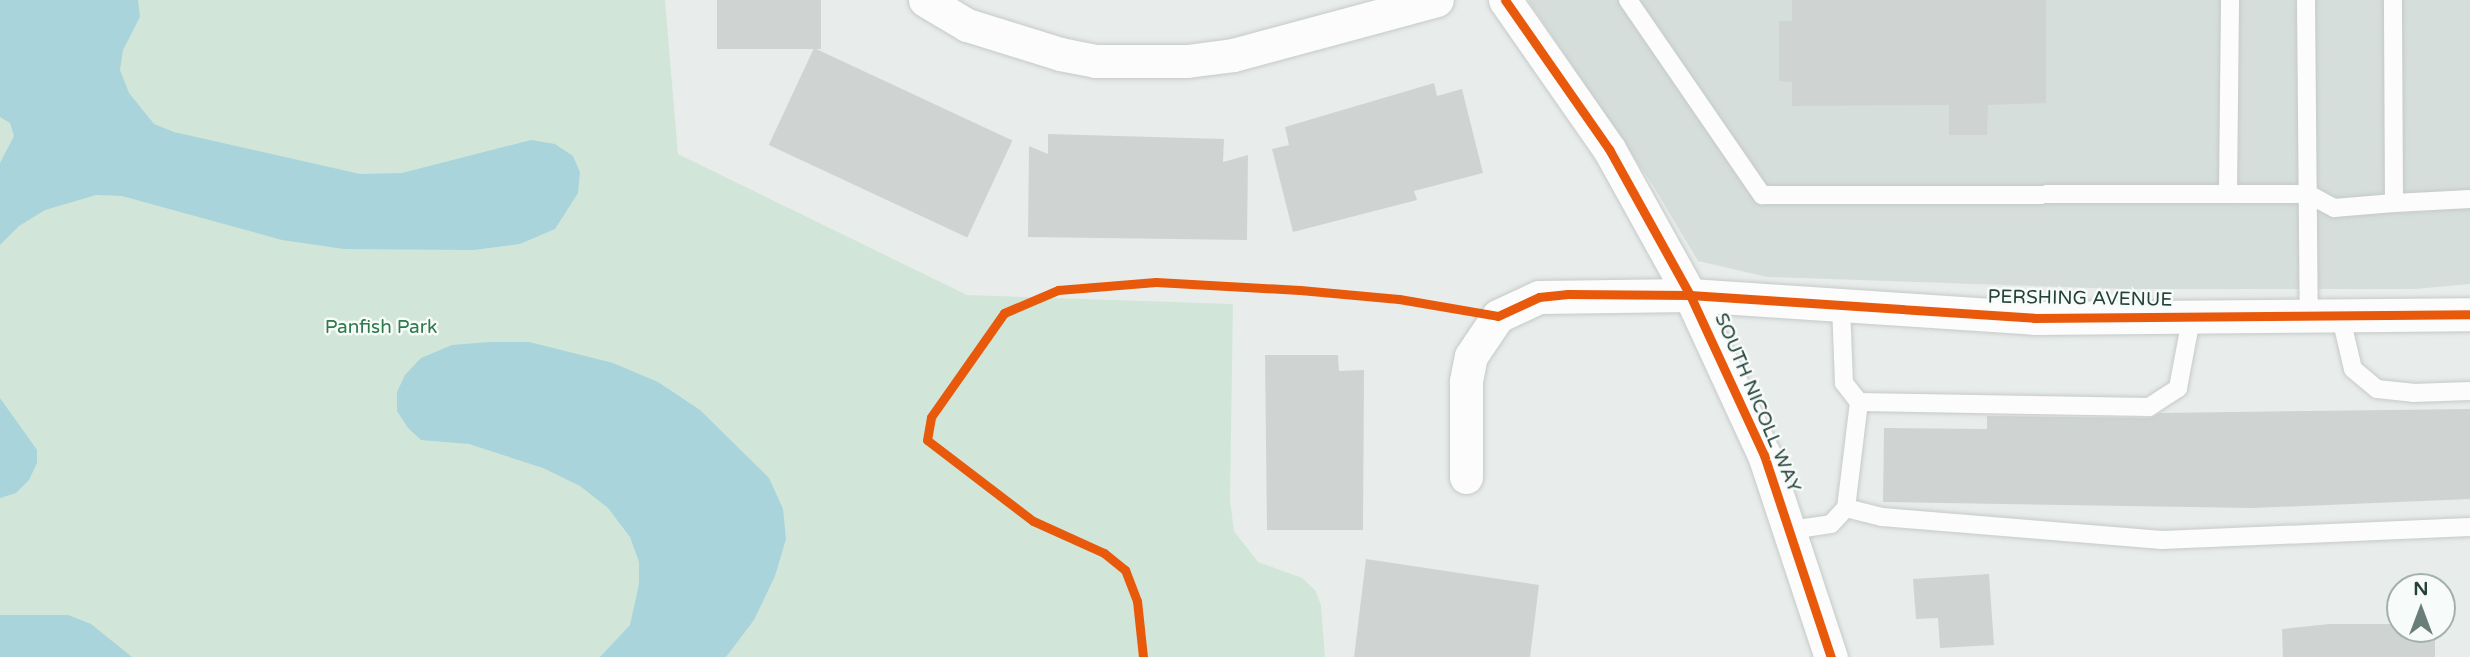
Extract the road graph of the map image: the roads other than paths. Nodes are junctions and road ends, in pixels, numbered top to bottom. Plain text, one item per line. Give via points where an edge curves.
1 (925, 0) edge
2 (1437, 0) edge
3 (1505, 0) edge
4 (1628, 0) edge
5 (2230, 0) edge
6 (2306, 0) edge
7 (2393, 0) edge
8 (2228, 194) junction
9 (2308, 194) junction
10 (2470, 199) edge
11 (2394, 202) junction
12 (1690, 295) junction
13 (1841, 305) junction
14 (2470, 314) edge
15 (2191, 318) junction
16 (2325, 318) junction
17 (2470, 390) edge
18 (1859, 402) junction
19 (1466, 477) dead end
20 (1846, 508) junction
21 (2470, 527) edge
22 (1791, 530) junction
23 (1831, 657) edge

1 - 2 street via 967,24 1095,61 1187,61 1233,55
3 - 12 street, SOUTH NICOLL WAY via 1609,149
4 - 8 lane via 1762,195
5 - 8 lane
6 - 9 lane
7 - 11 lane
8 - 9 lane
9 - 11 lane via 2334,208
9 - 16 lane
10 - 11 lane
12 - 13 street, PERSHING AVENUE
12 - 19 street, PERSHING AVENUE via 1539,297 1498,316 1471,356 1466,381
12 - 22 street, SOUTH NICOLL WAY via 1754,433
13 - 15 street, PERSHING AVENUE via 2035,318
13 - 18 lane via 1844,383
14 - 16 street, PERSHING AVENUE
15 - 16 street, PERSHING AVENUE
15 - 18 lane via 2178,388 2149,407
16 - 17 lane via 2353,369 2377,389 2413,393
18 - 20 lane
20 - 21 lane via 1882,517 2162,540
20 - 22 lane via 1831,524
22 - 23 street, SOUTH NICOLL WAY

